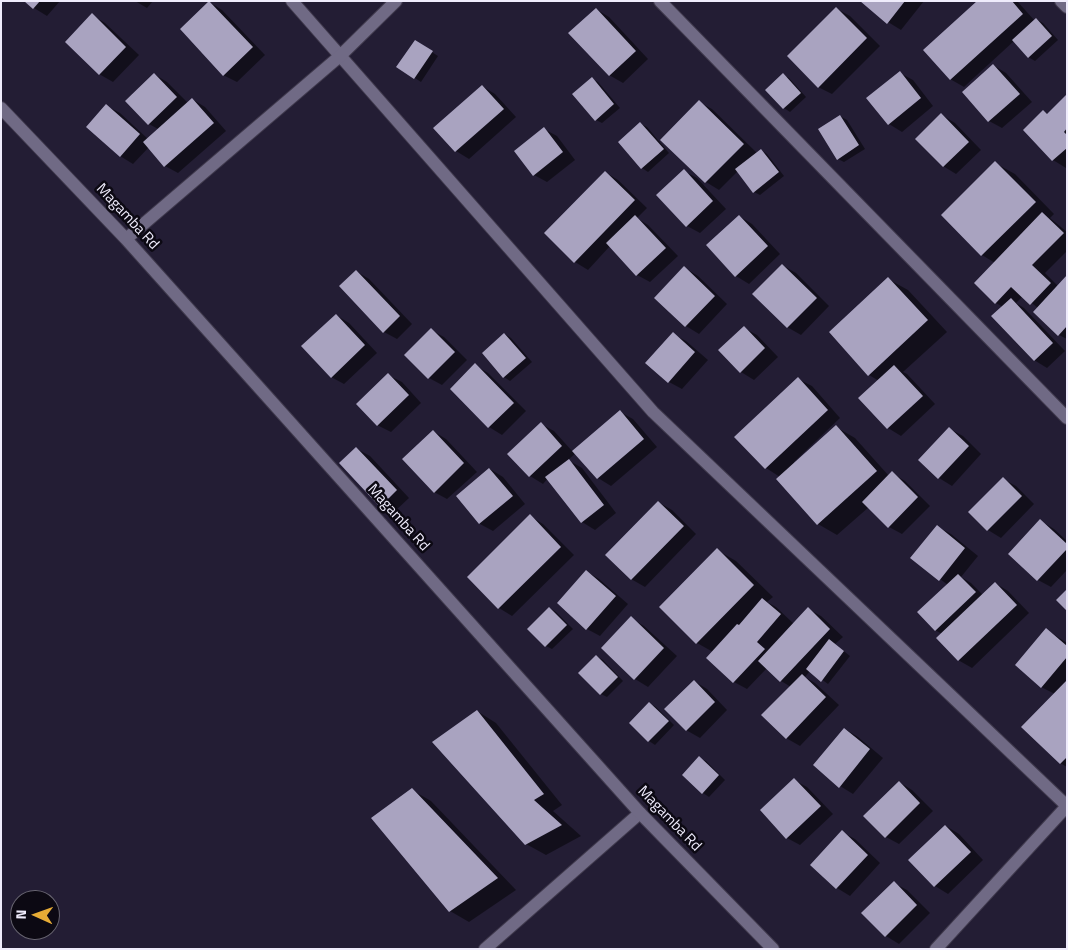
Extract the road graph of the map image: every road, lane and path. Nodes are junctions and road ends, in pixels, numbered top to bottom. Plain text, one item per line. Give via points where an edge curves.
1 (292, 1) edge
2 (396, 1) edge
3 (660, 1) edge
4 (1061, 1) edge
5 (1067, 7) edge
6 (340, 56) junction
7 (1, 108) edge
8 (126, 238) junction
9 (1067, 418) edge
10 (1067, 806) edge
11 (640, 812) junction
12 (485, 949) edge
13 (773, 949) edge
14 (936, 949) edge

1 - 6 street
2 - 6 street
3 - 9 street
4 - 5 street
6 - 8 street
6 - 10 street via 653,412
7 - 8 street, Magamba Rd
8 - 11 street, Magamba Rd
10 - 14 street
11 - 12 street
11 - 13 street, Magamba Rd

